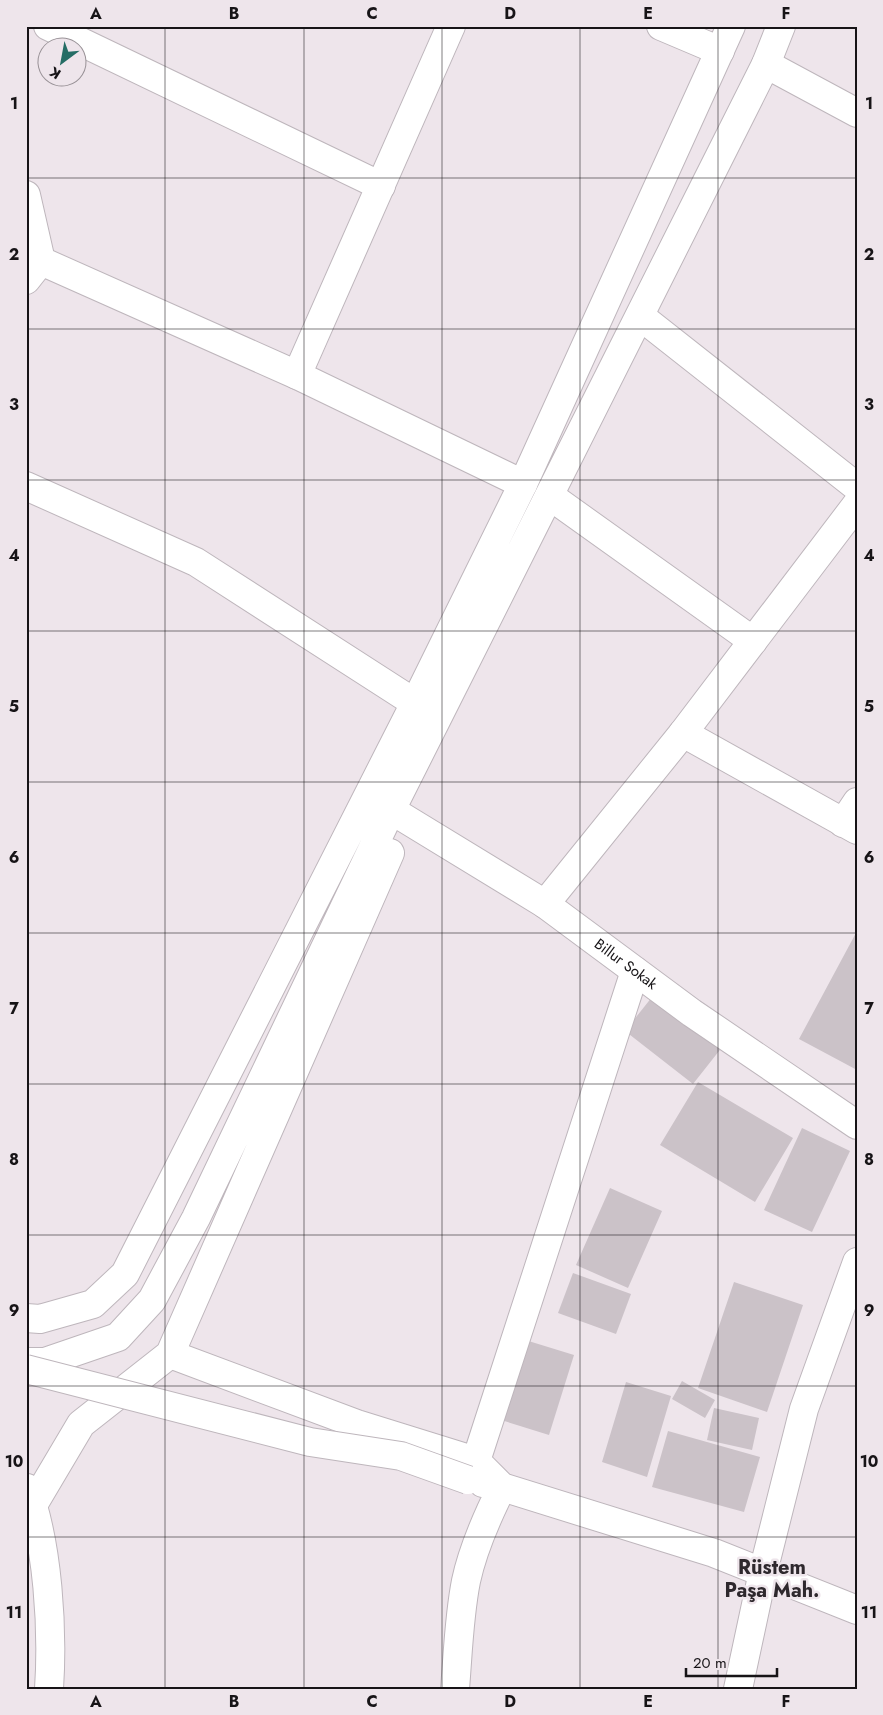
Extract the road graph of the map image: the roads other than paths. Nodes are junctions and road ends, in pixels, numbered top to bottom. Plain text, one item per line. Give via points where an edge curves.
1 (48, 26) edge
2 (451, 26) edge
3 (661, 26) edge
4 (731, 26) edge
5 (781, 26) edge
6 (720, 51) junction
7 (766, 64) junction
8 (857, 113) edge
9 (381, 186) junction
10 (26, 195) edge
11 (34, 271) edge
12 (640, 316) junction
13 (298, 375) junction
14 (523, 484) junction
15 (26, 486) edge
16 (857, 487) edge
17 (550, 496) junction
18 (857, 504) edge
19 (753, 641) junction
20 (415, 703) junction
21 (683, 733) junction
22 (390, 810) junction
23 (852, 818) edge
24 (545, 904) junction
25 (635, 971) junction
26 (857, 1124) edge
27 (857, 1262) edge
28 (26, 1318) edge
29 (170, 1354) junction
30 (26, 1362) edge
31 (26, 1369) edge
32 (472, 1471) junction
33 (502, 1487) junction
34 (30, 1495) edge
35 (763, 1572) junction
36 (857, 1610) edge
37 (49, 1689) edge
38 (455, 1689) edge
39 (738, 1689) edge

1 - 9 street
2 - 9 street
3 - 6 street
4 - 6 street
5 - 7 street
6 - 14 street
7 - 8 street
7 - 12 street
9 - 13 street
10 - 11 street
11 - 13 street
12 - 16 street
12 - 17 street
13 - 14 street
14 - 20 street
15 - 20 street via 196,562
17 - 19 street
17 - 22 street
18 - 19 street
19 - 21 street
20 - 28 street via 125,1274 93,1304 40,1319
21 - 23 street
21 - 24 street
22 - 24 street, Billur Sokak
22 - 29 street via 391,850
22 - 30 street via 196,1218 152,1300 118,1337 45,1362
24 - 25 street, Billur Sokak
25 - 26 street, Billur Sokak
25 - 32 street
27 - 35 street via 804,1409
29 - 32 street
29 - 34 street via 81,1424
31 - 32 street, bridge via 310,1442
32 - 33 street
33 - 35 street via 714,1553
33 - 38 street via 486,1520 466,1580
34 - 37 street via 46,1581 51,1667
35 - 36 street
35 - 39 street

